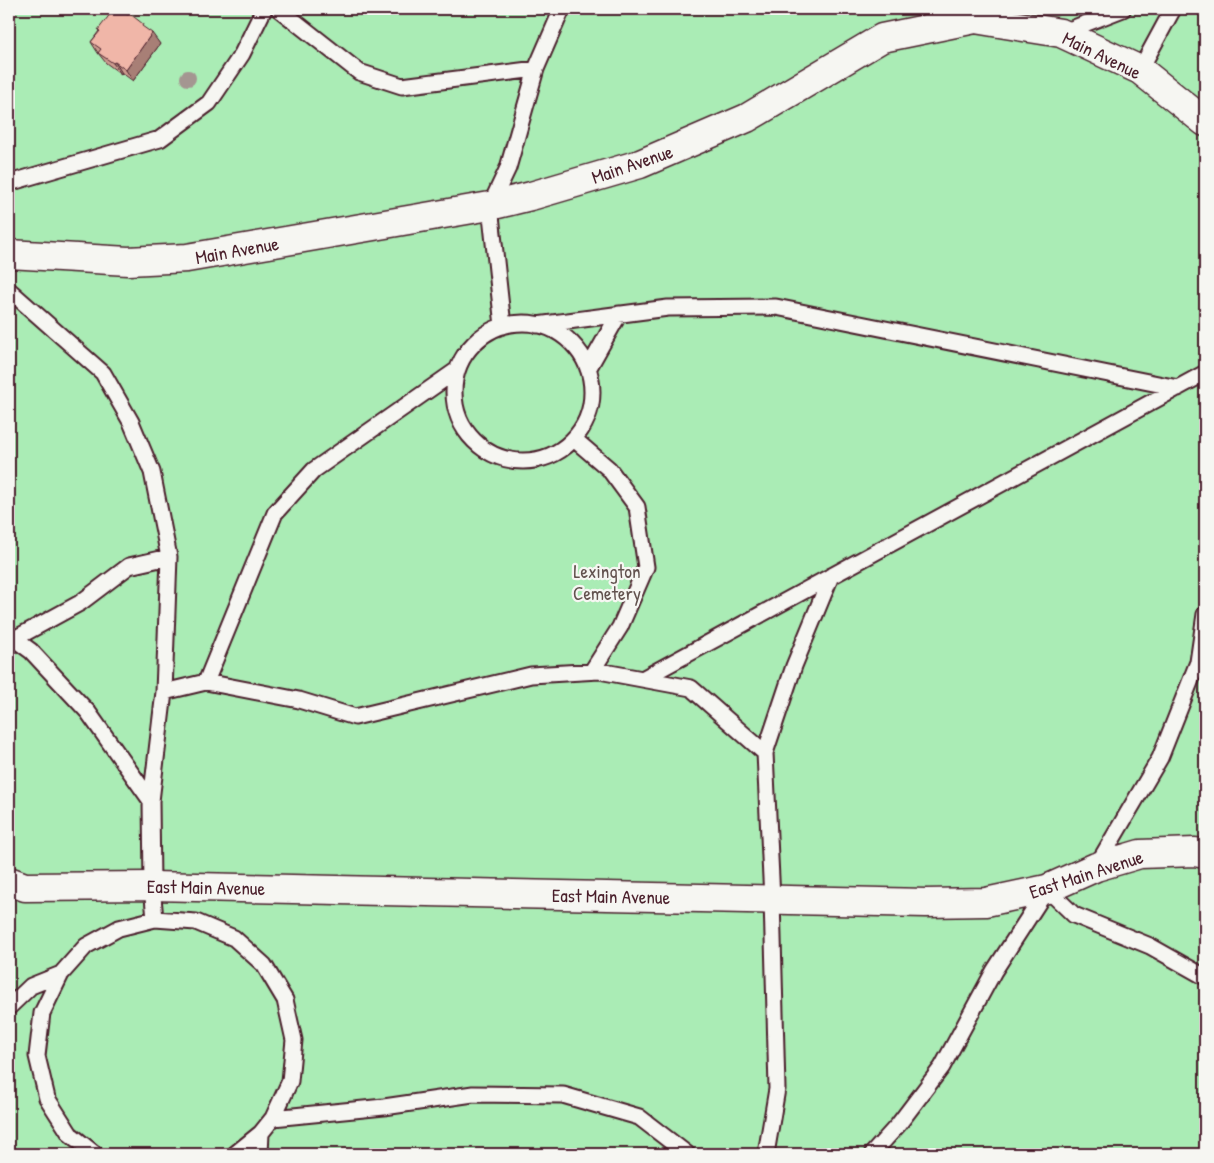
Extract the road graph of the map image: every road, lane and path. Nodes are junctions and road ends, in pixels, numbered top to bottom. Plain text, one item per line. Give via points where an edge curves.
1 (264, 9) edge
2 (280, 9) edge
3 (562, 9) edge
4 (945, 9) edge
5 (1123, 9) edge
6 (1173, 9) edge
7 (926, 29) junction
8 (1061, 33) junction
9 (536, 69) junction
10 (1140, 70) junction
11 (1205, 122) edge
12 (9, 183) edge
13 (490, 206) junction
14 (9, 254) edge
15 (9, 290) edge
16 (619, 314) junction
17 (537, 325) junction
18 (503, 326) junction
19 (458, 370) junction
20 (588, 370) junction
21 (1205, 373) edge
22 (1178, 388) junction
23 (574, 438) junction
24 (169, 557) junction
25 (831, 576) junction
26 (1205, 614) edge
27 (11, 637) edge
28 (592, 671) junction
29 (642, 679) junction
30 (206, 682) junction
31 (164, 692) junction
32 (765, 753) junction
33 (151, 801) junction
34 (1205, 854) edge
35 (1096, 867) junction
36 (14, 885) edge
37 (152, 886) junction
38 (1046, 889) junction
39 (772, 900) junction
40 (155, 919) junction
41 (60, 974) junction
42 (1205, 977) edge
43 (9, 1007) edge
44 (273, 1118) junction
45 (262, 1133) junction
46 (95, 1154) edge
47 (235, 1154) edge
48 (260, 1154) edge
49 (687, 1154) edge
50 (766, 1154) edge
51 (872, 1154) edge

1 - 12 lane via 242,54 209,103 160,139
2 - 9 lane via 359,72 402,86
3 - 9 lane
4 - 7 lane
5 - 8 lane
6 - 10 lane
7 - 8 street, Main Avenue via 975,19
7 - 13 street, Main Avenue via 882,38 747,118 640,164
8 - 10 street, Main Avenue
9 - 13 lane via 508,168
10 - 11 street, Main Avenue
13 - 14 street, Main Avenue via 187,258 128,261
13 - 18 lane
15 - 24 lane via 103,373 131,422 152,472
16 - 17 lane
16 - 20 lane
16 - 22 lane via 668,308 776,307
17 - 18 lane
17 - 20 lane via 554,330 568,340
18 - 19 lane via 475,343
19 - 23 lane via 454,391 456,412 465,431 479,446 497,456 517,461 538,460 557,452
19 - 30 lane via 314,470 275,513
20 - 23 lane via 592,388 590,406
21 - 22 lane
22 - 25 lane
23 - 28 lane via 609,469 636,507 646,567 620,628
24 - 27 lane via 129,566 80,603
24 - 31 lane
25 - 29 lane
25 - 32 lane via 794,666
26 - 35 lane via 1198,662 1160,758
27 - 33 lane via 31,651 88,712
28 - 29 lane
28 - 30 lane via 531,674 355,717 299,700
29 - 32 lane via 691,688
30 - 31 lane
31 - 33 lane
32 - 39 lane
33 - 37 lane
34 - 35 street, East Main Avenue via 1140,854
35 - 38 street, East Main Avenue
36 - 37 street, East Main Avenue
37 - 39 street, East Main Avenue
37 - 40 lane
38 - 39 street, East Main Avenue via 986,902
38 - 42 lane via 1074,915 1150,946
38 - 51 lane via 994,971 942,1066
39 - 50 lane via 777,1089
40 - 41 lane via 119,928 86,946
40 - 44 lane via 196,922 234,938 264,965 285,1000 294,1040 290,1081
41 - 43 lane via 31,986
41 - 46 lane via 42,1013 37,1056 47,1098 70,1134
44 - 45 lane
44 - 49 lane via 473,1094 564,1095 639,1117
45 - 47 lane
45 - 48 lane

